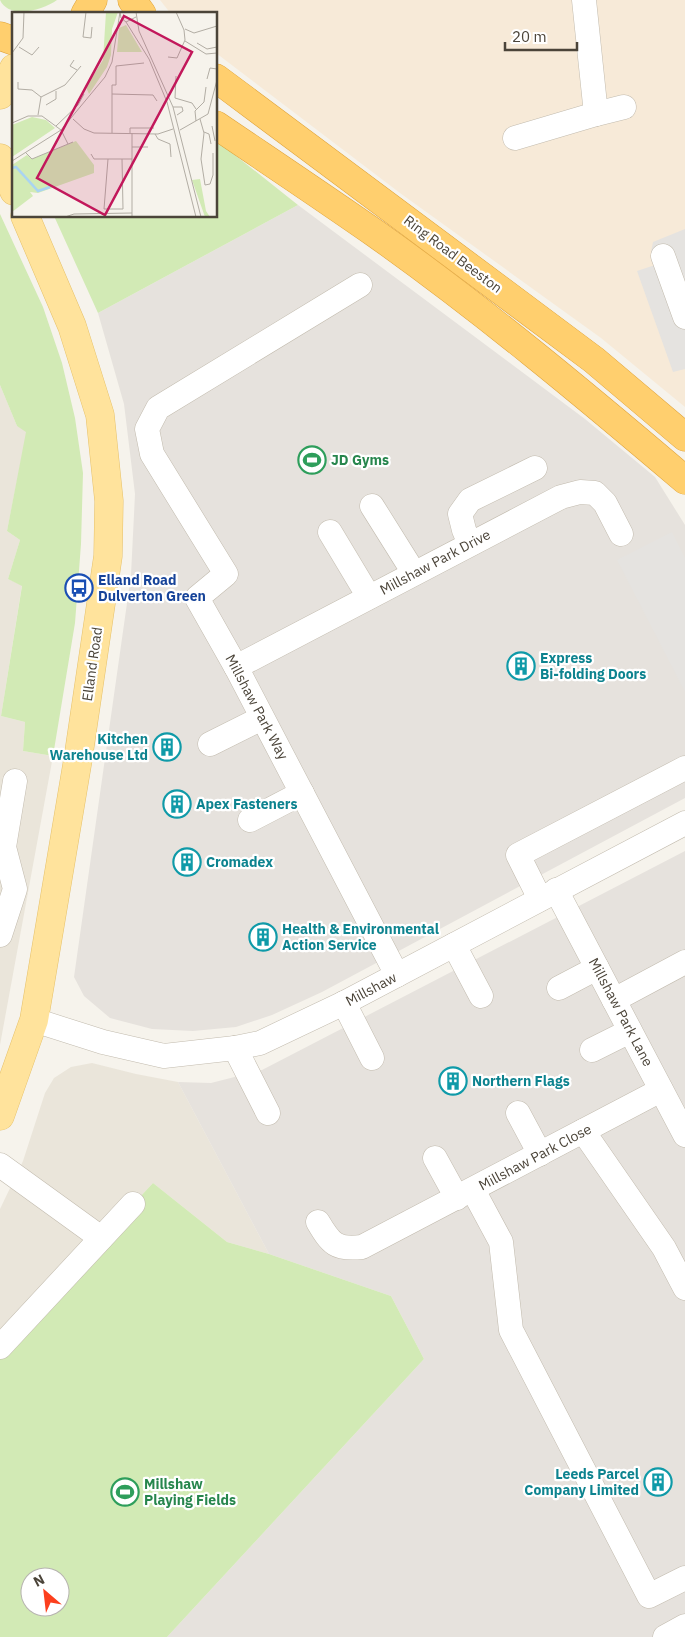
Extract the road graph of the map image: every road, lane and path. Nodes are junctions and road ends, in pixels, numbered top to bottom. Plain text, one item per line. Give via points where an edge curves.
1 (93, 0) edge
2 (132, 0) edge
3 (584, 0) edge
4 (86, 12) edge
5 (141, 12) edge
6 (0, 36) edge
7 (12, 40) edge
8 (12, 72) edge
9 (218, 79) edge
10 (0, 95) edge
11 (624, 107) dead end
12 (596, 114) junction
13 (218, 126) edge
14 (515, 138) dead end
15 (0, 158) edge
16 (12, 185) edge
17 (26, 218) edge
18 (663, 256) dead end
19 (360, 286) dead end
20 (685, 317) edge
21 (685, 437) edge
22 (535, 468) dead end
23 (685, 480) edge
24 (372, 506) dead end
25 (330, 532) dead end
26 (620, 534) dead end
27 (470, 544) junction
28 (414, 573) junction
29 (369, 597) junction
30 (236, 667) junction
31 (262, 718) junction
32 (210, 744) dead end
33 (685, 768) edge
34 (15, 781) dead end
35 (302, 793) junction
36 (250, 820) dead end
37 (685, 823) edge
38 (548, 894) junction
39 (0, 935) edge
40 (454, 945) junction
41 (685, 962) edge
42 (597, 968) junction
43 (397, 975) junction
44 (560, 988) dead end
45 (481, 996) dead end
46 (614, 1000) junction
47 (344, 1003) junction
48 (34, 1020) junction
49 (630, 1031) junction
50 (235, 1048) junction
51 (592, 1050) dead end
52 (372, 1058) dead end
53 (662, 1090) junction
54 (268, 1113) dead end
55 (518, 1113) dead end
56 (0, 1116) edge
57 (584, 1131) junction
58 (685, 1135) edge
59 (540, 1154) junction
60 (435, 1158) dead end
61 (0, 1165) edge
62 (465, 1194) junction
63 (134, 1204) dead end
64 (318, 1222) dead end
65 (101, 1238) junction
66 (685, 1288) edge
67 (0, 1347) edge
68 (685, 1578) edge
69 (685, 1626) edge
70 (665, 1637) edge

1 - 4 highway
2 - 5 highway
3 - 12 street
6 - 7 highway
8 - 10 main road
9 - 21 highway, Ring Road Beeston via 594,360
11 - 12 street
12 - 14 street
13 - 23 highway via 400,252 583,393
15 - 16 main road
17 - 48 main road, Elland Road via 72,326 100,415 109,501 108,556
18 - 20 street
19 - 30 street, Millshaw Park Way via 158,408 147,428 152,454 226,574 197,598
22 - 27 street via 470,500 460,514
24 - 28 street
25 - 29 street
26 - 27 street, Millshaw Park Drive via 605,503 595,493 580,492 561,497
27 - 28 street, Millshaw Park Drive
28 - 29 street, Millshaw Park Drive
29 - 30 street, Millshaw Park Drive
30 - 31 street, Millshaw Park Way
31 - 32 street
31 - 35 street, Millshaw Park Way
33 - 38 street, Millshaw Park Lane via 518,855
34 - 39 street via 4,847 15,889
35 - 36 street
35 - 43 street, Millshaw Park Way
37 - 38 street, Millshaw
38 - 40 street, Millshaw
38 - 42 street, Millshaw Park Lane
40 - 43 street, Millshaw
40 - 45 street
41 - 46 street
42 - 44 street
42 - 46 street, Millshaw Park Lane
43 - 47 street, Millshaw
46 - 49 street, Millshaw Park Lane
47 - 50 street, Millshaw via 260,1043
47 - 52 street
48 - 50 street, Millshaw via 102,1042 164,1056
48 - 56 main road, Elland Road
49 - 51 street
49 - 53 street, Millshaw Park Lane
50 - 54 street
53 - 57 street, Millshaw Park Close
53 - 58 street, Millshaw Park Lane
55 - 59 street
57 - 59 street, Millshaw Park Close
57 - 66 street via 664,1248
59 - 62 street, Millshaw Park Close
60 - 62 street
61 - 65 street
62 - 64 street, Millshaw Park Close via 362,1247 345,1249 329,1241
62 - 68 street via 501,1242 511,1330 650,1596
63 - 65 street
65 - 67 street
69 - 70 street

